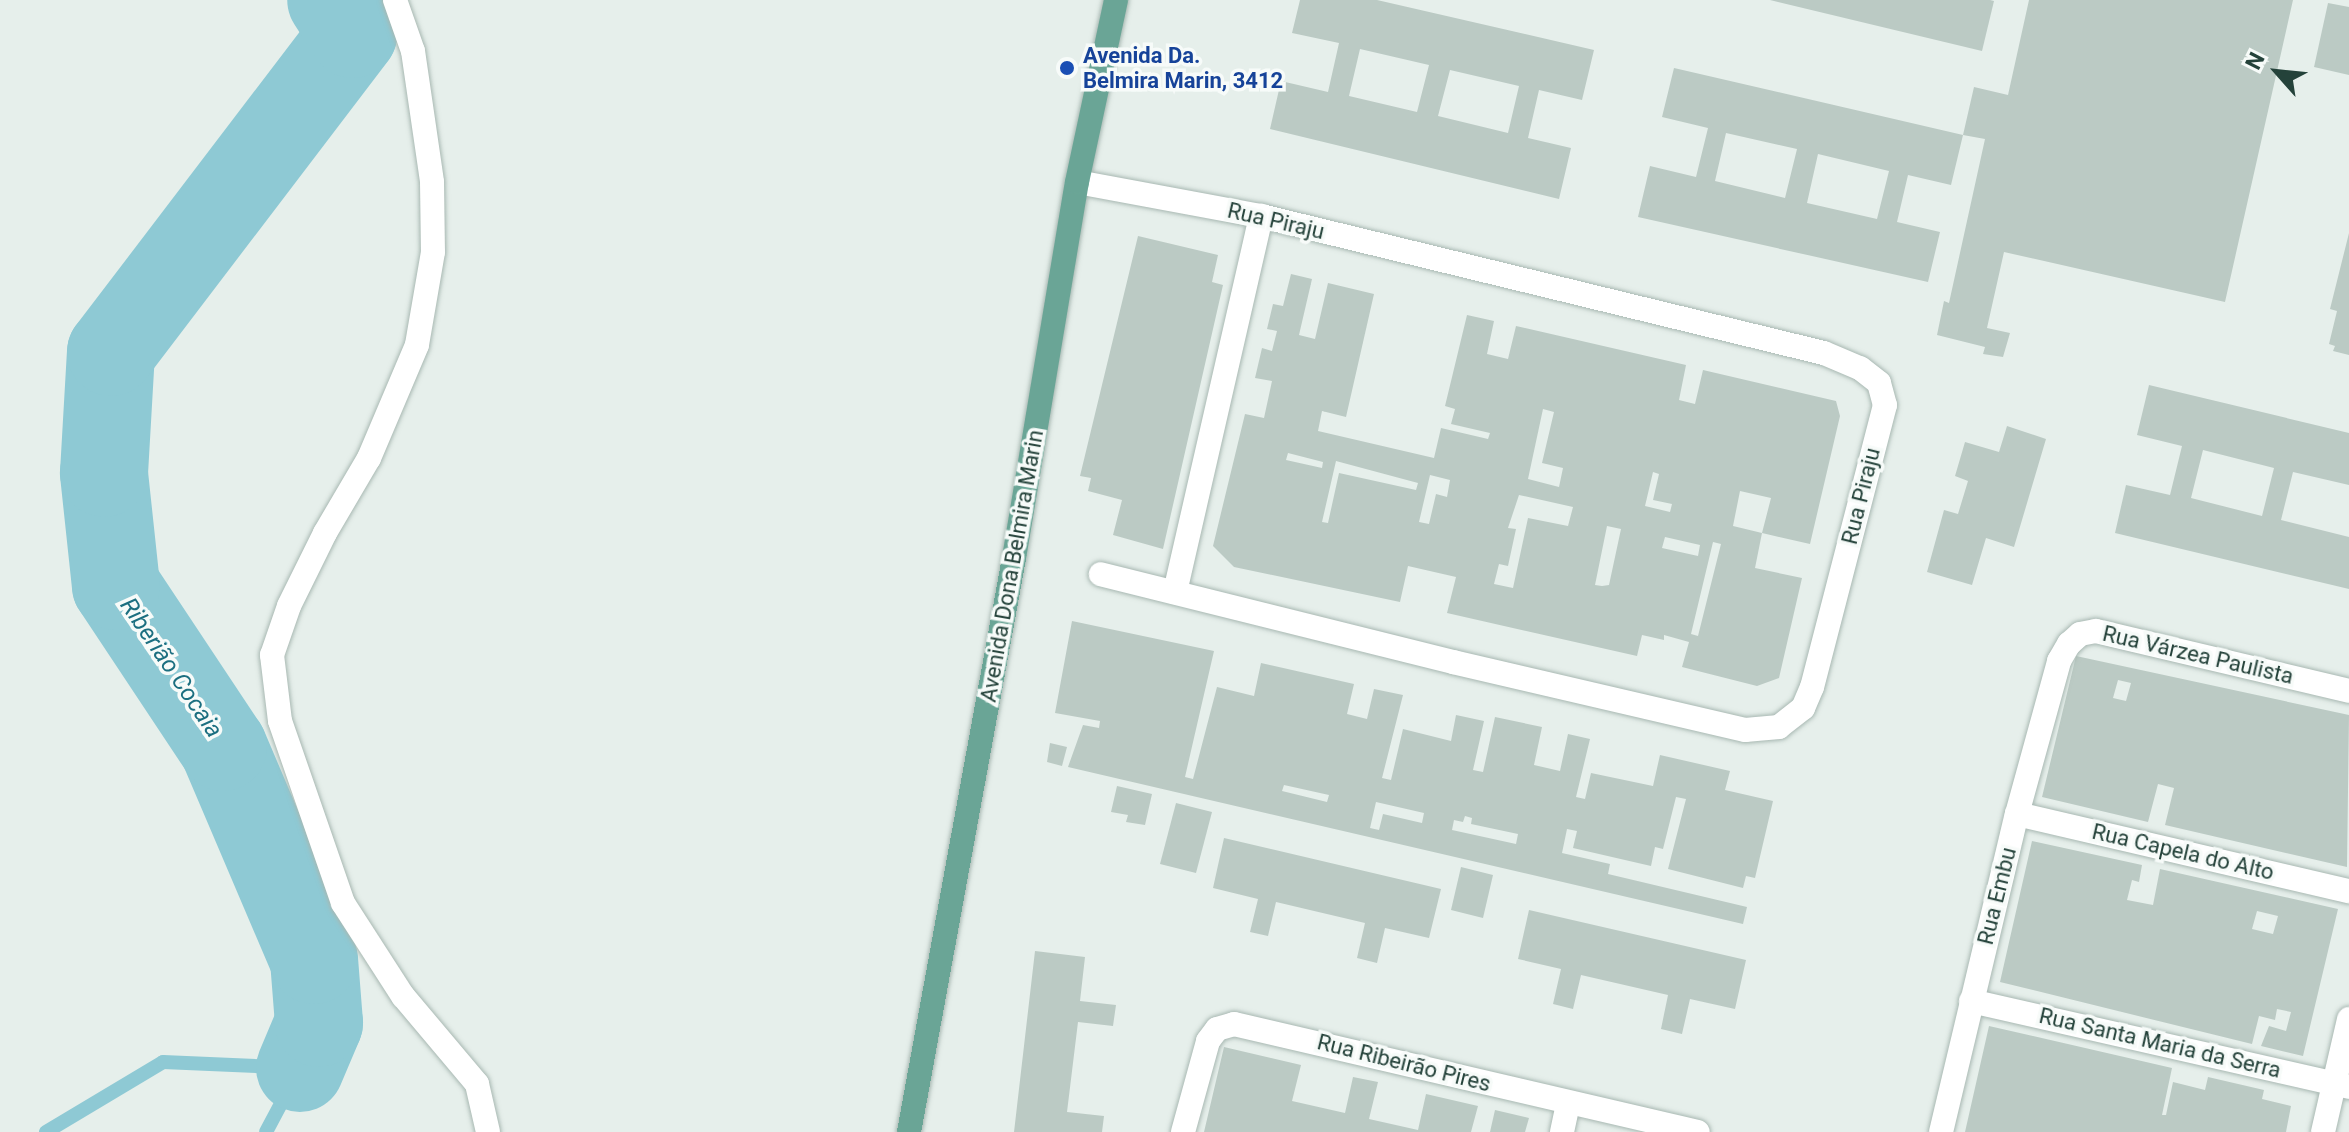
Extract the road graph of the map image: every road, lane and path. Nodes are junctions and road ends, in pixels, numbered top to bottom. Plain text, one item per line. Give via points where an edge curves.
1 (395, 0) edge
2 (1116, 0) edge
3 (1077, 182) junction
4 (1261, 216) junction
5 (1101, 574) dead end
6 (1175, 592) junction
7 (2059, 661) joint
8 (2349, 691) edge
9 (2017, 814) junction
10 (2349, 891) edge
11 (1971, 1001) junction
12 (2349, 1019) edge
13 (2342, 1085) edge
14 (1568, 1103) junction
15 (488, 1132) edge
16 (909, 1132) edge
17 (1183, 1132) edge
18 (1562, 1132) edge
19 (1698, 1132) edge
20 (1941, 1132) edge
21 (2323, 1132) edge

1 - 15 street via 413,51 432,182 433,252 417,345 369,458 289,606 272,655 280,721 343,903 403,996 477,1084
2 - 3 main road, Avenida Dona Belmira Marin
3 - 4 street, Rua Piraju
3 - 16 main road, Avenida Dona Belmira Marin
4 - 6 street
4 - 6 street, Rua Piraju via 1824,353 1860,368 1879,383 1885,405 1812,687 1803,708 1779,727 1745,730
5 - 6 street, Rua Piraju
7 - 8 street, Rua Várzea Paulista via 2080,634 2096,631
7 - 9 street, Rua Embu
9 - 10 street, Rua Capela do Alto
9 - 11 street, Rua Embu
11 - 13 street, Rua Santa Maria da Serra
11 - 20 street, Rua Embu
12 - 13 street
13 - 21 street
14 - 17 street, Rua Ribeirão Pires via 1234,1024 1217,1029 1208,1041
14 - 18 street
14 - 19 street, Rua Ribeirão Pires

